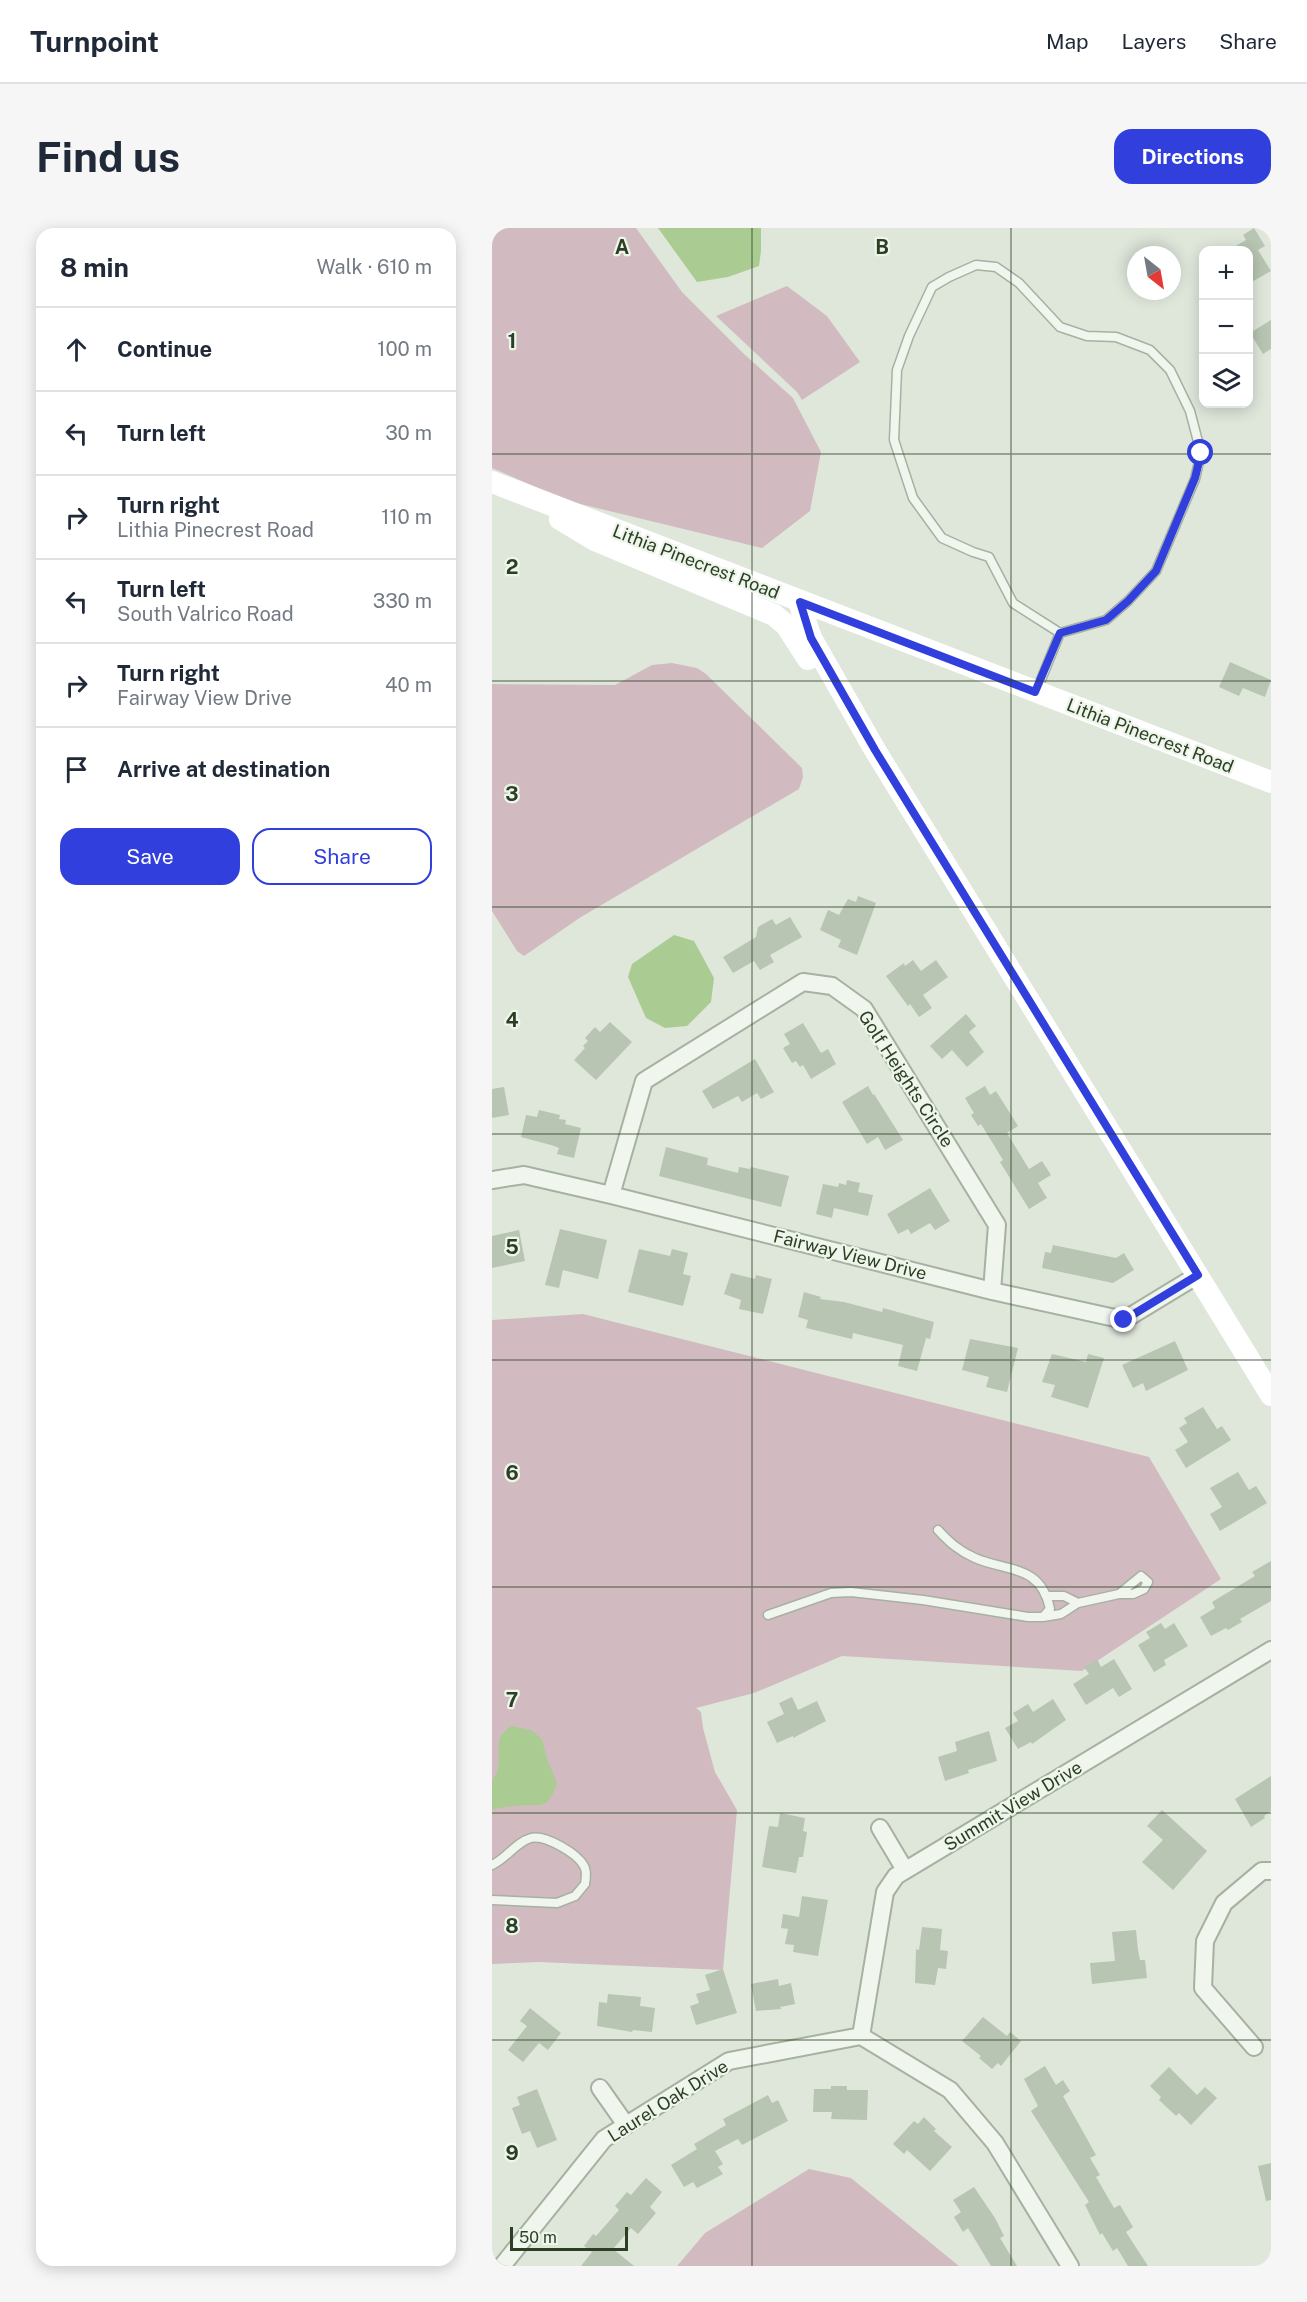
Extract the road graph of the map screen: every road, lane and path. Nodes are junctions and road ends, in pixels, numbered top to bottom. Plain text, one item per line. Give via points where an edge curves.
1 (492, 482) edge
2 (542, 502) junction
3 (800, 602) junction
4 (1060, 633) junction
5 (1035, 692) junction
6 (875, 750) junction
7 (1271, 782) edge
8 (492, 1180) edge
9 (610, 1195) junction
10 (1198, 1275) junction
11 (992, 1291) junction
12 (1271, 1395) edge
13 (938, 1530) dead end
14 (1119, 1594) dead end
15 (1047, 1596) junction
16 (1078, 1603) junction
17 (768, 1615) dead end
18 (1043, 1617) junction
19 (1271, 1650) edge
20 (880, 1828) dead end
21 (492, 1865) edge
22 (905, 1870) junction
23 (1271, 1871) edge
24 (492, 1900) edge
25 (861, 2036) junction
26 (1254, 2047) dead end
27 (600, 2088) dead end
28 (626, 2126) junction
29 (502, 2266) edge
30 (1070, 2266) edge

1 - 2 main road, Lithia Pinecrest Road
2 - 3 main road, Lithia Pinecrest Road
2 - 6 main road via 567,524 595,540 781,619
3 - 5 main road, Lithia Pinecrest Road
3 - 6 main road via 811,638
4 - 4 lane via 1106,620 1156,571 1195,478 1201,453 1190,411 1170,370 1150,350 1116,337 1087,336 1060,327 1019,283 996,267 976,265 932,287 909,336 897,369 894,440 913,498 942,538 989,557 1013,603
4 - 5 lane
5 - 7 main road, Lithia Pinecrest Road
6 - 10 main road
8 - 9 street, Fairway View Drive via 524,1175
9 - 11 street, Fairway View Drive
9 - 11 street, Golf Heights Circle via 644,1082 803,982 832,986 864,1009 997,1225
10 - 11 street, Fairway View Drive via 1124,1320
10 - 12 main road
13 - 15 lane via 956,1548 976,1558 1024,1572
14 - 16 lane
15 - 16 lane via 1064,1596
15 - 18 lane via 1050,1609
16 - 18 lane via 1061,1614
17 - 18 lane via 831,1593 851,1592
19 - 22 street, Summit View Drive
20 - 22 street
21 - 24 lane via 532,1838 545,1839 578,1856 586,1869 585,1884 575,1896 557,1902
22 - 25 street, Summit View Drive via 885,1892
23 - 26 street via 1262,1872 1224,1903 1205,1941 1203,1988
25 - 28 street, Laurel Oak Drive via 729,2061
25 - 30 street via 950,2090 995,2143
27 - 28 street
28 - 29 street, Laurel Oak Drive via 604,2139

